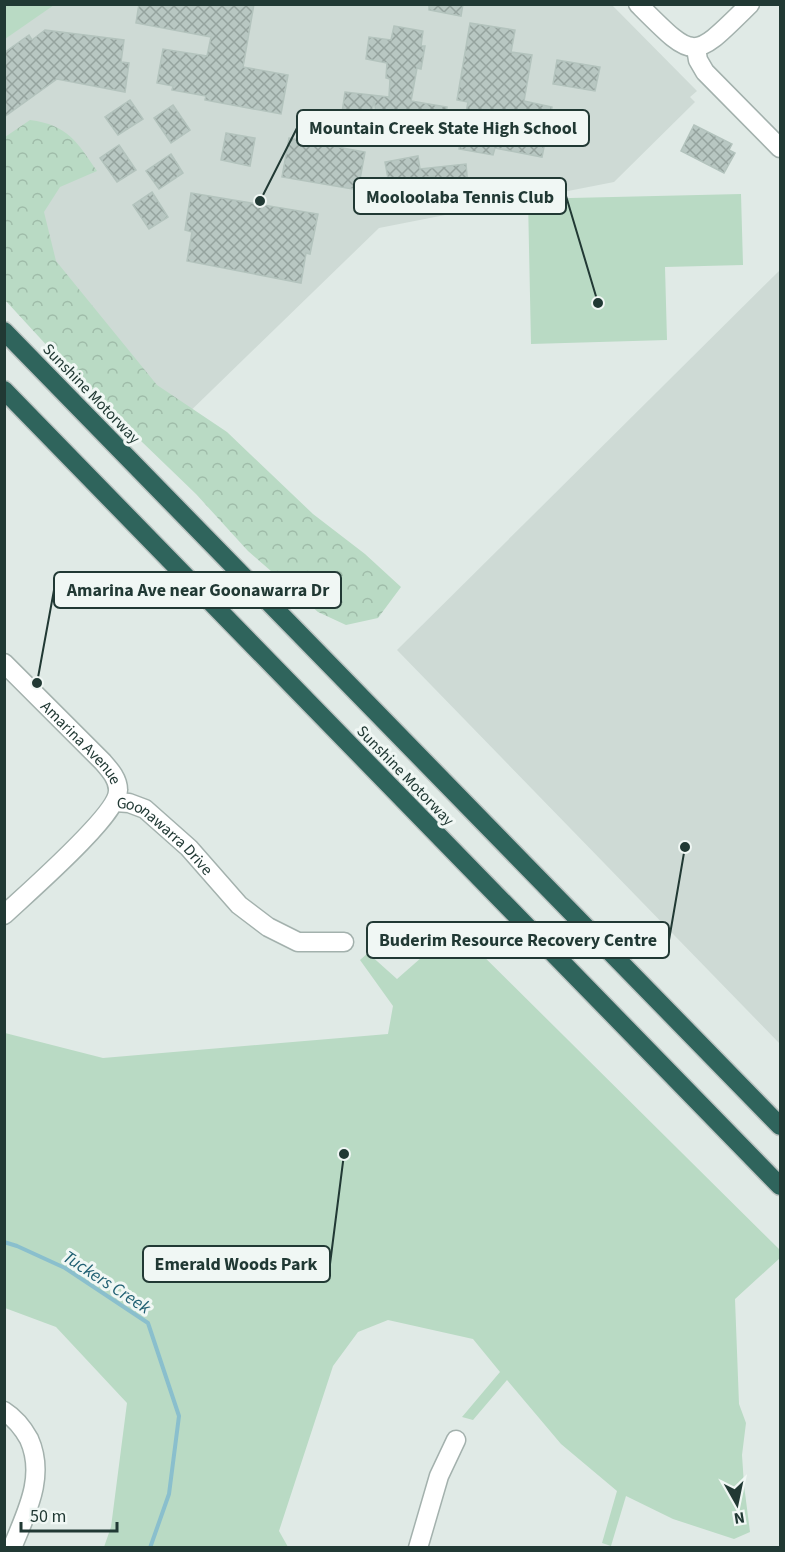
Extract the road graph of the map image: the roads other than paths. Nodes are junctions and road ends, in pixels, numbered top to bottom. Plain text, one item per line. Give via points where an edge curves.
1 (638, 4) edge
2 (750, 4) edge
3 (696, 48) junction
4 (780, 148) edge
5 (4, 331) edge
6 (4, 390) edge
7 (4, 663) edge
8 (116, 802) junction
9 (4, 915) edge
10 (344, 942) dead end
11 (780, 1126) edge
12 (780, 1186) edge
13 (4, 1411) edge
14 (456, 1440) dead end
15 (12, 1548) edge
16 (418, 1548) edge

1 - 3 street via 672,39
2 - 3 street via 713,41
3 - 4 street via 705,72
5 - 11 highway, Sunshine Motorway
6 - 12 highway, Sunshine Motorway
7 - 8 street, Amarina Avenue via 110,770 118,790
8 - 9 street, Goonawarra Drive via 101,822
8 - 10 street, Goonawarra Drive via 145,809 189,848 239,905 267,927 298,942
13 - 15 street via 25,1432 36,1466 34,1489
14 - 16 street via 439,1476

